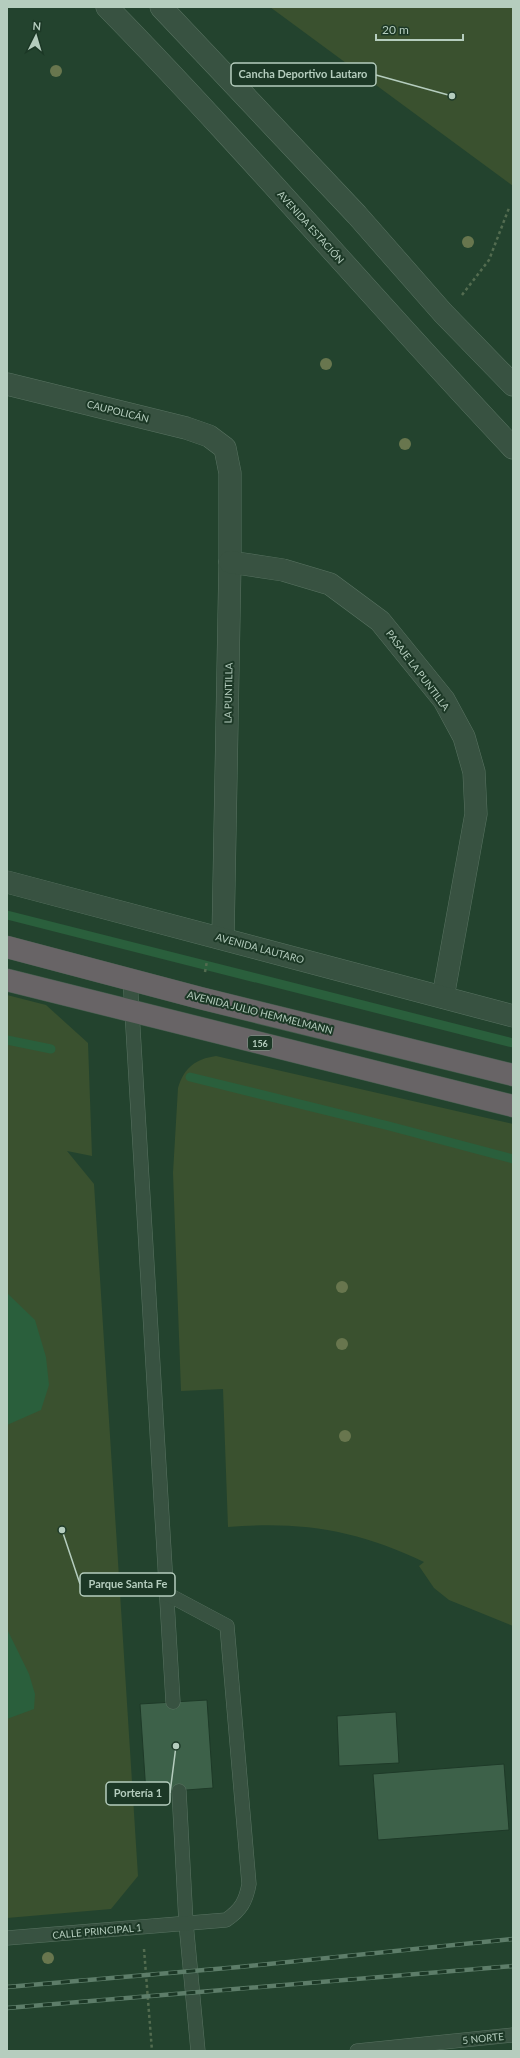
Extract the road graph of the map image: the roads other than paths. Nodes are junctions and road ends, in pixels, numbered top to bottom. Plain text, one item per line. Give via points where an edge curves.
1 (107, 7) edge
2 (161, 7) edge
3 (7, 384) edge
4 (513, 385) edge
5 (225, 448) joint
6 (513, 448) edge
7 (230, 562) junction
8 (7, 882) edge
9 (223, 938) junction
10 (7, 947) edge
11 (130, 978) junction
12 (7, 980) edge
13 (444, 997) junction
14 (132, 1011) junction
15 (513, 1016) edge
16 (513, 1075) edge
17 (513, 1106) edge
18 (167, 1594) junction
19 (173, 1702) dead end
20 (179, 1791) dead end
21 (186, 1923) junction
22 (7, 1938) edge
23 (513, 2035) edge
24 (198, 2051) edge
25 (357, 2051) edge

1 - 6 street, AVENIDA ESTACIÓN
2 - 4 street via 357,215 442,313
3 - 5 street, CAUPOLICÁN via 186,428 209,436
5 - 7 street, LA PUNTILLA via 230,473
7 - 9 street, LA PUNTILLA
7 - 13 street, PASAJE LA PUNTILLA via 283,570 330,584 380,621 444,700 464,736 474,772 476,814
8 - 9 street, AVENIDA LAUTARO
9 - 13 street, AVENIDA LAUTARO
10 - 11 highway, AVENIDA JULIO HEMMELMANN
11 - 14 lane
11 - 16 highway, AVENIDA JULIO HEMMELMANN via 200,998
12 - 14 highway, 156
13 - 15 street, AVENIDA LAUTARO
14 - 17 highway, 156
14 - 18 lane
18 - 19 lane
18 - 21 lane, CALLE PRINCIPAL 1 via 227,1626 249,1884 246,1900 237,1913 226,1920
20 - 21 lane
21 - 22 lane, CALLE PRINCIPAL 1
21 - 24 lane
23 - 25 lane, 5 NORTE

